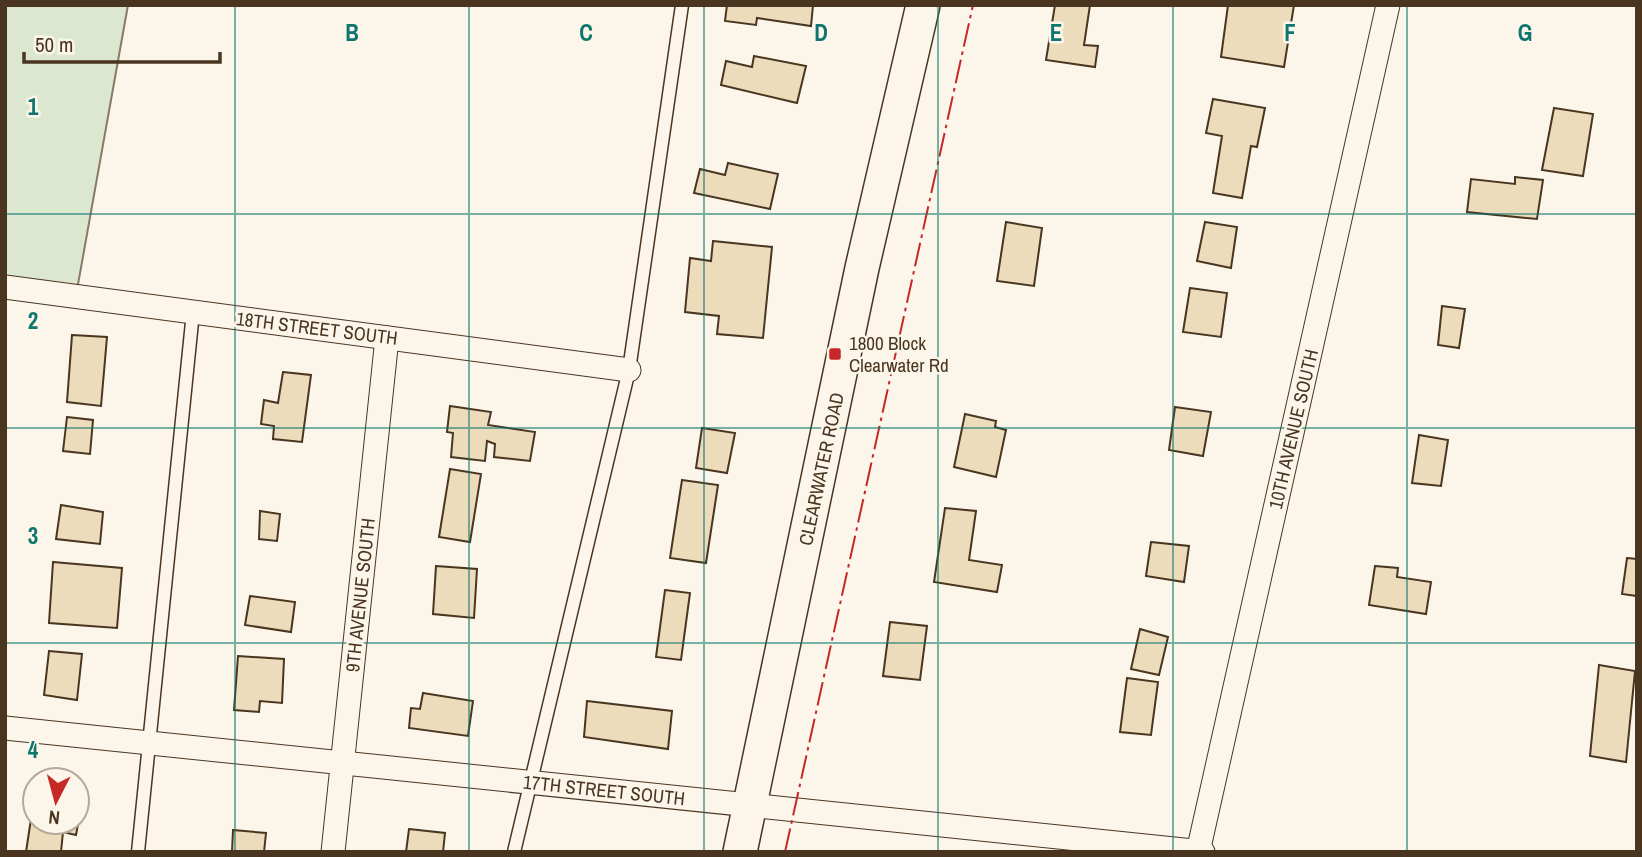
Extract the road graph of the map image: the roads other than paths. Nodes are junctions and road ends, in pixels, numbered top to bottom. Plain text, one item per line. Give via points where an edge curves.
1 (682, 5) edge
2 (923, 5) edge
3 (1388, 5) edge
4 (5, 287) edge
5 (193, 312) junction
6 (387, 338) junction
7 (629, 370) junction
8 (5, 728) edge
9 (148, 743) junction
10 (341, 763) junction
11 (531, 782) junction
12 (751, 805) junction
13 (138, 852) edge
14 (333, 852) edge
15 (514, 852) edge
16 (740, 852) edge
17 (1200, 852) edge

1 - 7 lane
2 - 12 street, CLEARWATER ROAD via 862,268
3 - 17 street, 10TH AVENUE SOUTH
4 - 5 street, 18TH STREET SOUTH
5 - 6 street, 18TH STREET SOUTH
5 - 9 lane
6 - 7 street, 18TH STREET SOUTH
6 - 10 street, 9TH AVENUE SOUTH
7 - 11 lane
8 - 9 street, 17TH STREET SOUTH
9 - 10 street, 17TH STREET SOUTH
9 - 13 lane
10 - 11 street, 17TH STREET SOUTH
10 - 14 street, 9TH AVENUE SOUTH
11 - 12 street, 17TH STREET SOUTH
11 - 15 lane
12 - 16 street, CLEARWATER ROAD
12 - 17 street, 17TH STREET SOUTH

